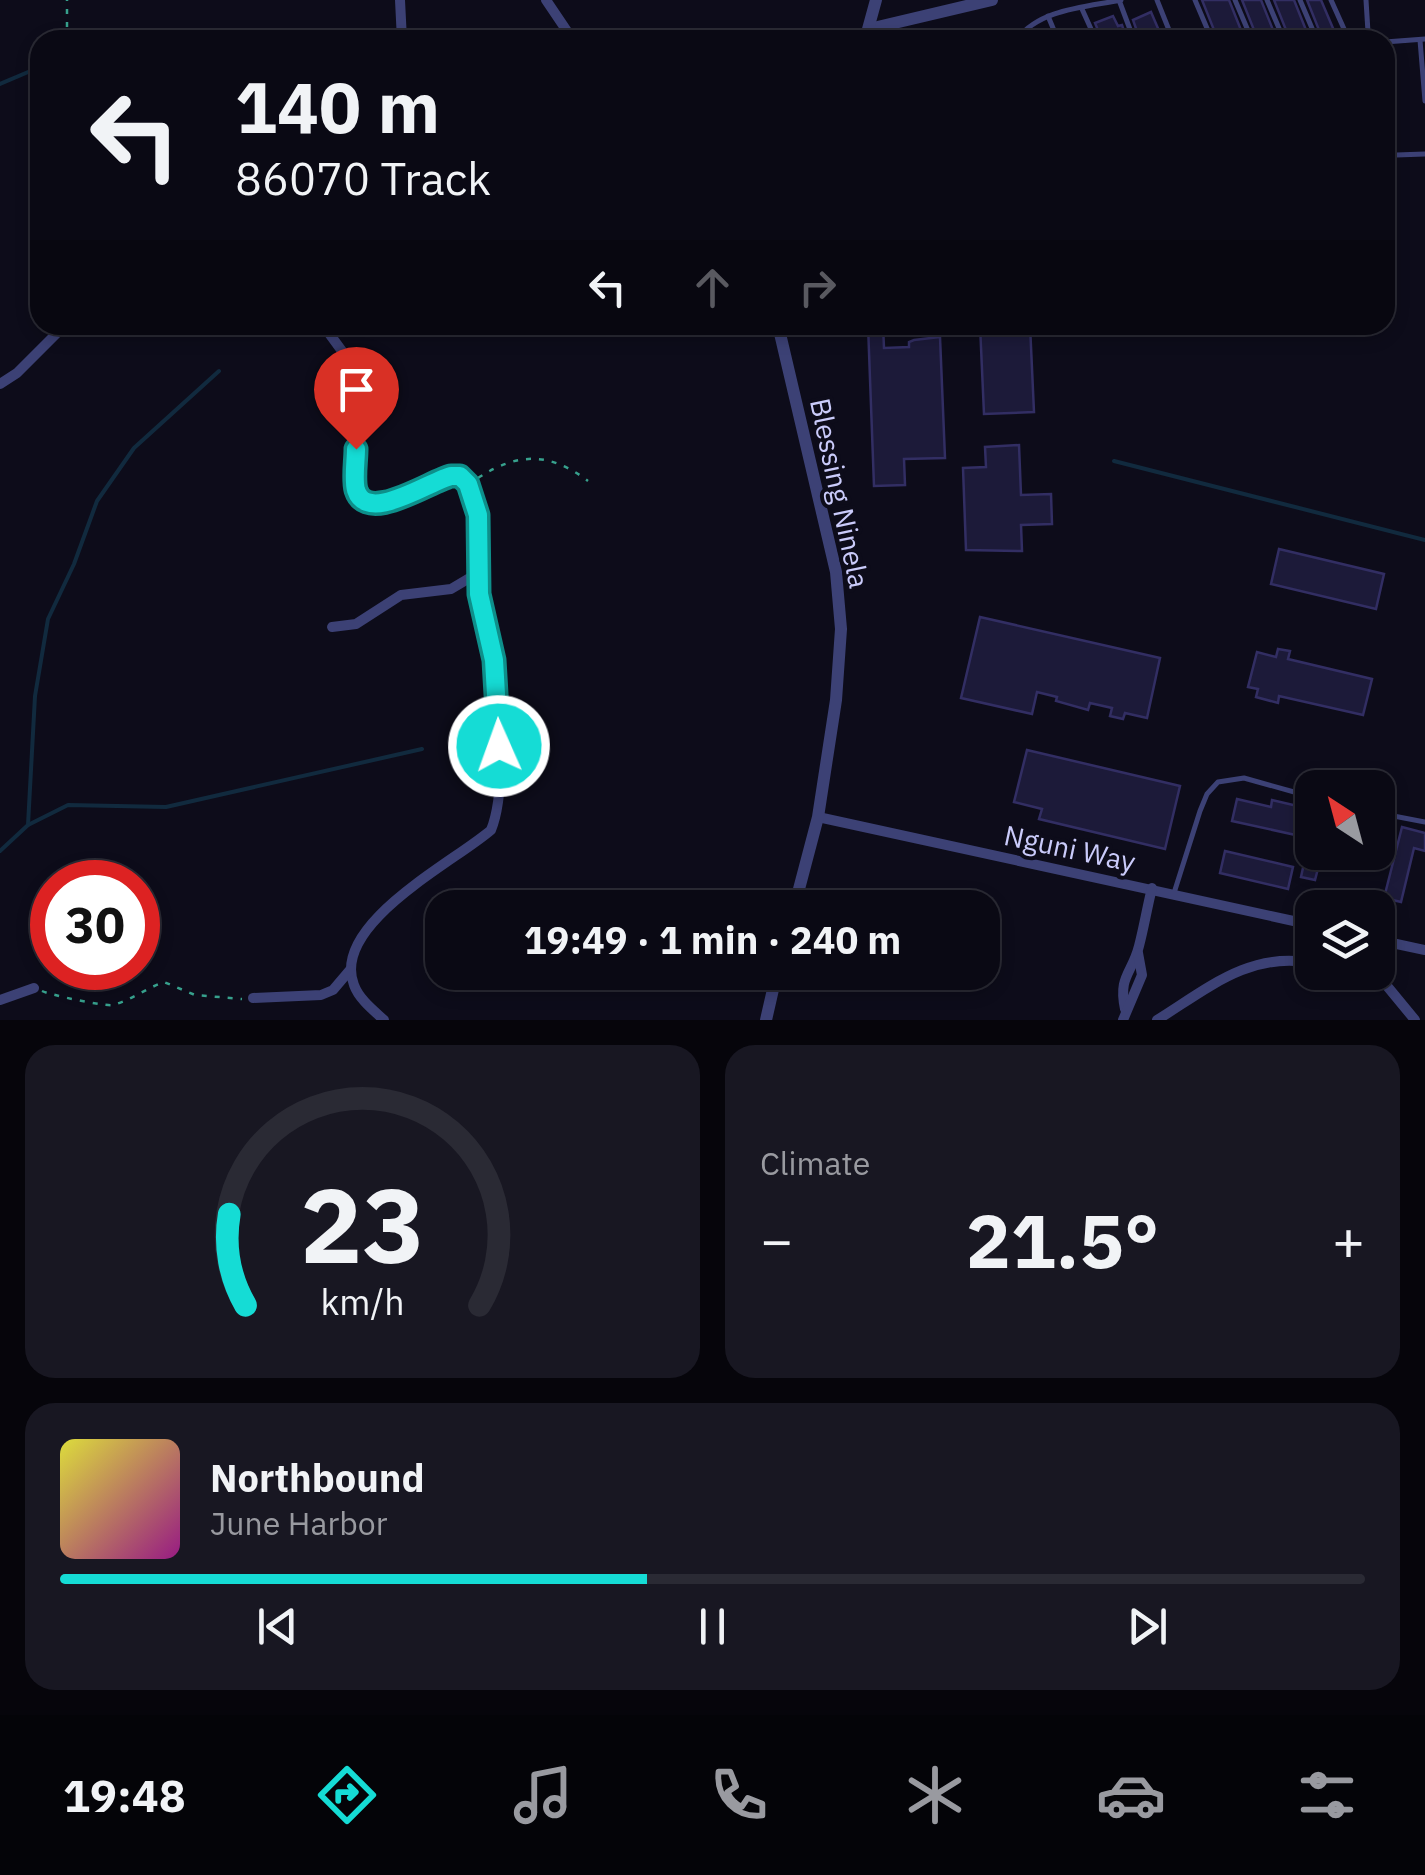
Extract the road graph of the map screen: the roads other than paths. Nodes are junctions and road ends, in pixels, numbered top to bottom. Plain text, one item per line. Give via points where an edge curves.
1 (400, 0) edge
2 (546, 0) edge
3 (876, 0) edge
4 (992, 0) edge
5 (1120, 0) edge
6 (1157, 0) edge
7 (1195, 0) edge
8 (1234, 0) edge
9 (1267, 0) edge
10 (1300, 0) edge
11 (1332, 0) edge
12 (1366, 0) edge
13 (1082, 9) junction
14 (1048, 16) junction
15 (402, 30) edge
16 (566, 30) edge
17 (869, 30) edge
18 (883, 30) edge
19 (1026, 30) edge
20 (1054, 30) edge
21 (1091, 30) edge
22 (1130, 30) edge
23 (1170, 30) edge
24 (1208, 30) edge
25 (1248, 30) edge
26 (1280, 30) edge
27 (1314, 30) edge
28 (1345, 30) edge
29 (1368, 30) edge
30 (1423, 40) edge
31 (1395, 41) edge
32 (1425, 102) edge
33 (1425, 154) edge
34 (1395, 155) edge
35 (55, 335) edge
36 (330, 335) edge
37 (780, 335) edge
38 (0, 384) edge
39 (478, 573) junction
40 (332, 627) dead end
41 (1295, 792) edge
42 (818, 816) junction
43 (1395, 816) edge
44 (1425, 822) edge
45 (1152, 888) junction
46 (799, 890) edge
47 (1174, 893) junction
48 (1295, 921) edge
49 (1395, 944) edge
50 (1425, 950) edge
51 (1295, 960) edge
52 (350, 970) junction
53 (30, 989) edge
54 (772, 990) edge
55 (1390, 990) edge
56 (254, 998) road end
57 (0, 1000) edge
58 (1124, 1014) edge
59 (384, 1020) edge
60 (766, 1020) edge
61 (1157, 1020) edge
62 (1416, 1020) edge

1 - 15 street
2 - 16 street
3 - 17 street
4 - 18 street
5 - 13 lane
5 - 22 lane
6 - 23 lane
7 - 24 lane
8 - 25 lane
9 - 26 lane
10 - 27 lane
11 - 28 lane
12 - 29 lane
13 - 14 lane
13 - 21 lane
14 - 19 lane
14 - 20 lane
30 - 31 lane
30 - 32 lane
33 - 34 lane
35 - 38 street
36 - 39 street via 355,377 358,495 385,504 460,476 478,515
37 - 42 street, Blessing Ninela via 836,572 841,629
39 - 40 street via 451,590 402,595 356,624
39 - 52 street via 496,681 497,815 478,842 389,907 368,930
41 - 47 lane via 1244,778 1218,782 1200,811
42 - 45 street, Nguni Way
42 - 46 street, Blessing Ninela
43 - 44 lane
45 - 47 street, Nguni Way
45 - 58 street via 1138,952 1142,975
47 - 48 street, Nguni Way
49 - 50 street
51 - 61 street via 1261,962 1224,978
52 - 56 street via 321,995
52 - 59 street via 354,987
53 - 57 street
54 - 60 street
55 - 62 street

